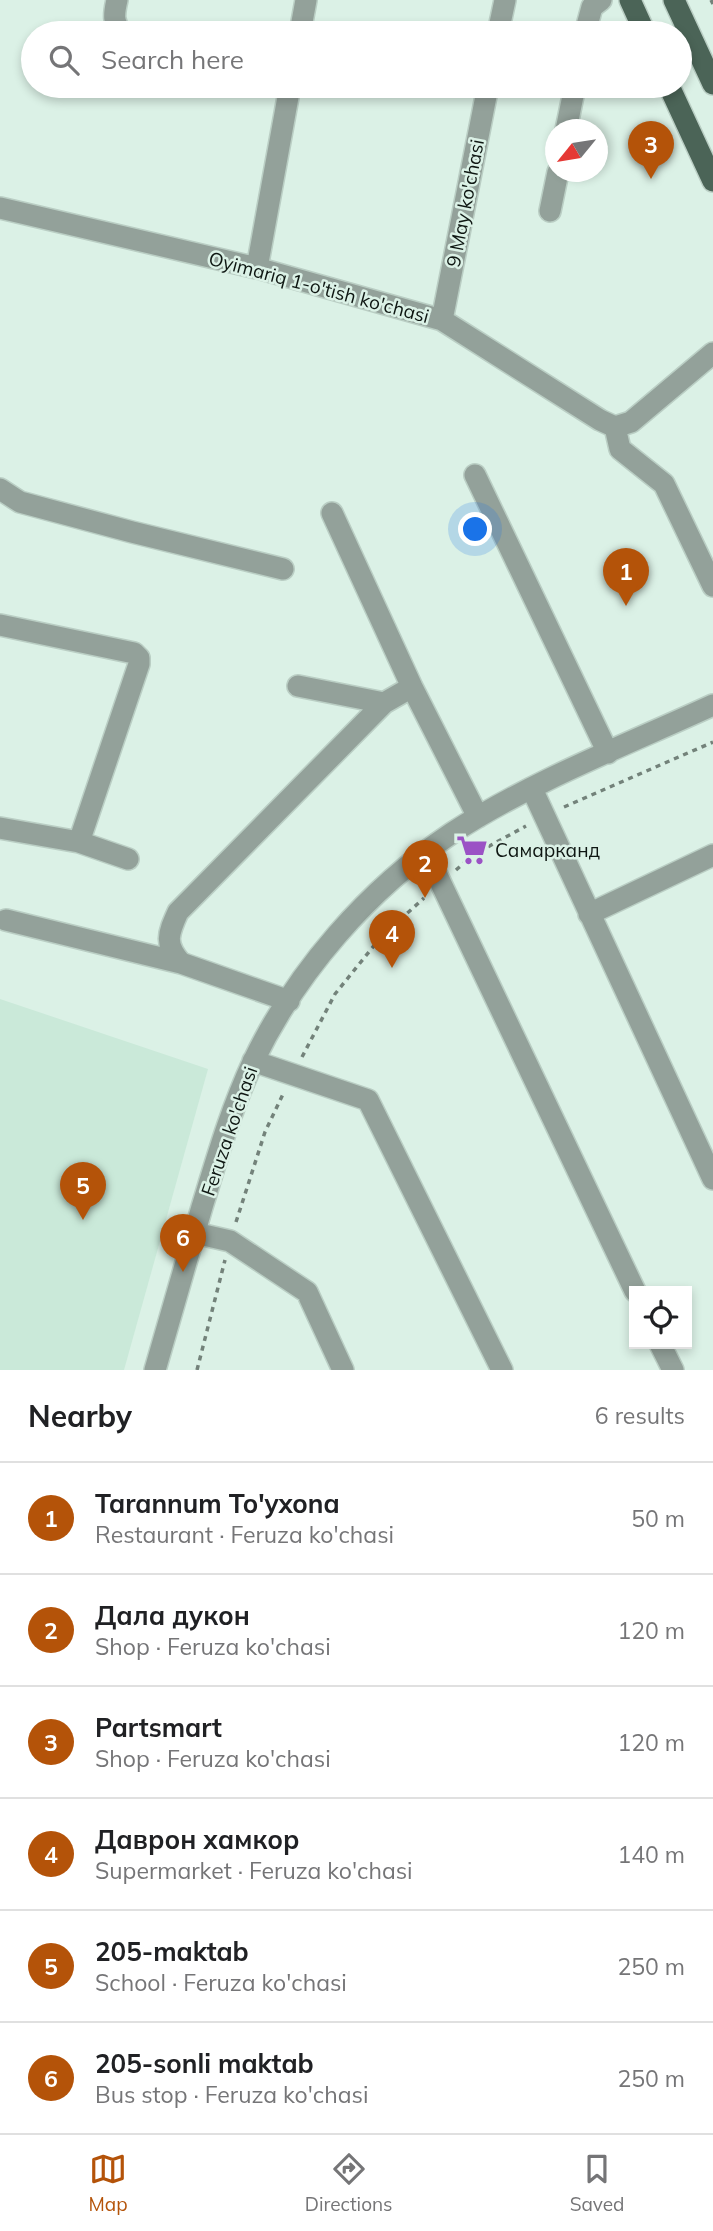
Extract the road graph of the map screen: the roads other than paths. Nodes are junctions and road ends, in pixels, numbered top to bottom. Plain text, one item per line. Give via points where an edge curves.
1 (117, 0) edge
2 (306, 0) edge
3 (505, 0) edge
4 (601, 0) edge
5 (630, 0) edge
6 (674, 0) edge
7 (115, 21) edge
8 (302, 21) edge
9 (501, 21) edge
10 (588, 21) edge
11 (640, 21) edge
12 (684, 21) edge
13 (692, 39) edge
14 (713, 84) edge
15 (288, 98) edge
16 (486, 98) edge
17 (573, 98) edge
18 (676, 98) edge
19 (568, 119) edge
20 (703, 141) edge
21 (713, 181) edge
22 (556, 182) edge
23 (0, 208) edge
24 (550, 211) dead end
25 (257, 268) junction
26 (442, 320) junction
27 (713, 353) edge
28 (615, 427) junction
29 (475, 475) dead end
30 (0, 489) edge
31 (332, 513) dead end
32 (283, 569) dead end
33 (713, 586) edge
34 (0, 625) edge
35 (298, 686) dead end
36 (412, 687) junction
37 (383, 702) junction
38 (713, 705) edge
39 (608, 753) junction
40 (532, 789) junction
41 (478, 817) junction
42 (0, 828) edge
43 (79, 842) junction
44 (426, 852) junction
45 (713, 855) edge
46 (128, 859) dead end
47 (589, 914) junction
48 (6, 920) dead end
49 (181, 963) junction
50 (289, 1001) junction
51 (253, 1061) junction
52 (713, 1179) edge
53 (195, 1233) junction
54 (633, 1286) edge
55 (662, 1349) edge
56 (155, 1370) edge
57 (342, 1370) edge
58 (502, 1370) edge
59 (673, 1370) edge

1 - 7 street
2 - 8 street
3 - 9 street
4 - 10 street via 592,7
5 - 11 main road
6 - 12 main road
13 - 14 main road
15 - 25 street
16 - 26 street, 9 May ko'chasi
17 - 19 street
18 - 20 main road
20 - 21 main road
22 - 24 street
23 - 25 street, Oyimariq 1-o'tish ko'chasi
25 - 26 street, Oyimariq 1-o'tish ko'chasi
26 - 28 street, Oyimariq 1-o'tish ko'chasi
27 - 28 street via 631,422
28 - 33 street via 620,449 664,484
29 - 39 street
30 - 32 street via 20,502
31 - 36 street
34 - 43 street via 139,657
35 - 37 street
36 - 37 street
36 - 41 street
37 - 49 street via 178,912 169,932 171,951
38 - 39 street, Feruza ko'chasi
39 - 40 street, Feruza ko'chasi
40 - 41 street, Feruza ko'chasi
40 - 47 street
41 - 44 street, Feruza ko'chasi
42 - 43 street
43 - 46 street
44 - 50 street, Feruza ko'chasi via 387,883 352,920
44 - 54 street
45 - 47 street
47 - 52 street
48 - 49 street
49 - 50 street
50 - 51 street, Feruza ko'chasi
51 - 53 street, Feruza ko'chasi via 220,1146
51 - 58 street via 368,1100
53 - 56 street, Feruza ko'chasi
53 - 57 street via 230,1241 307,1292
55 - 59 street

